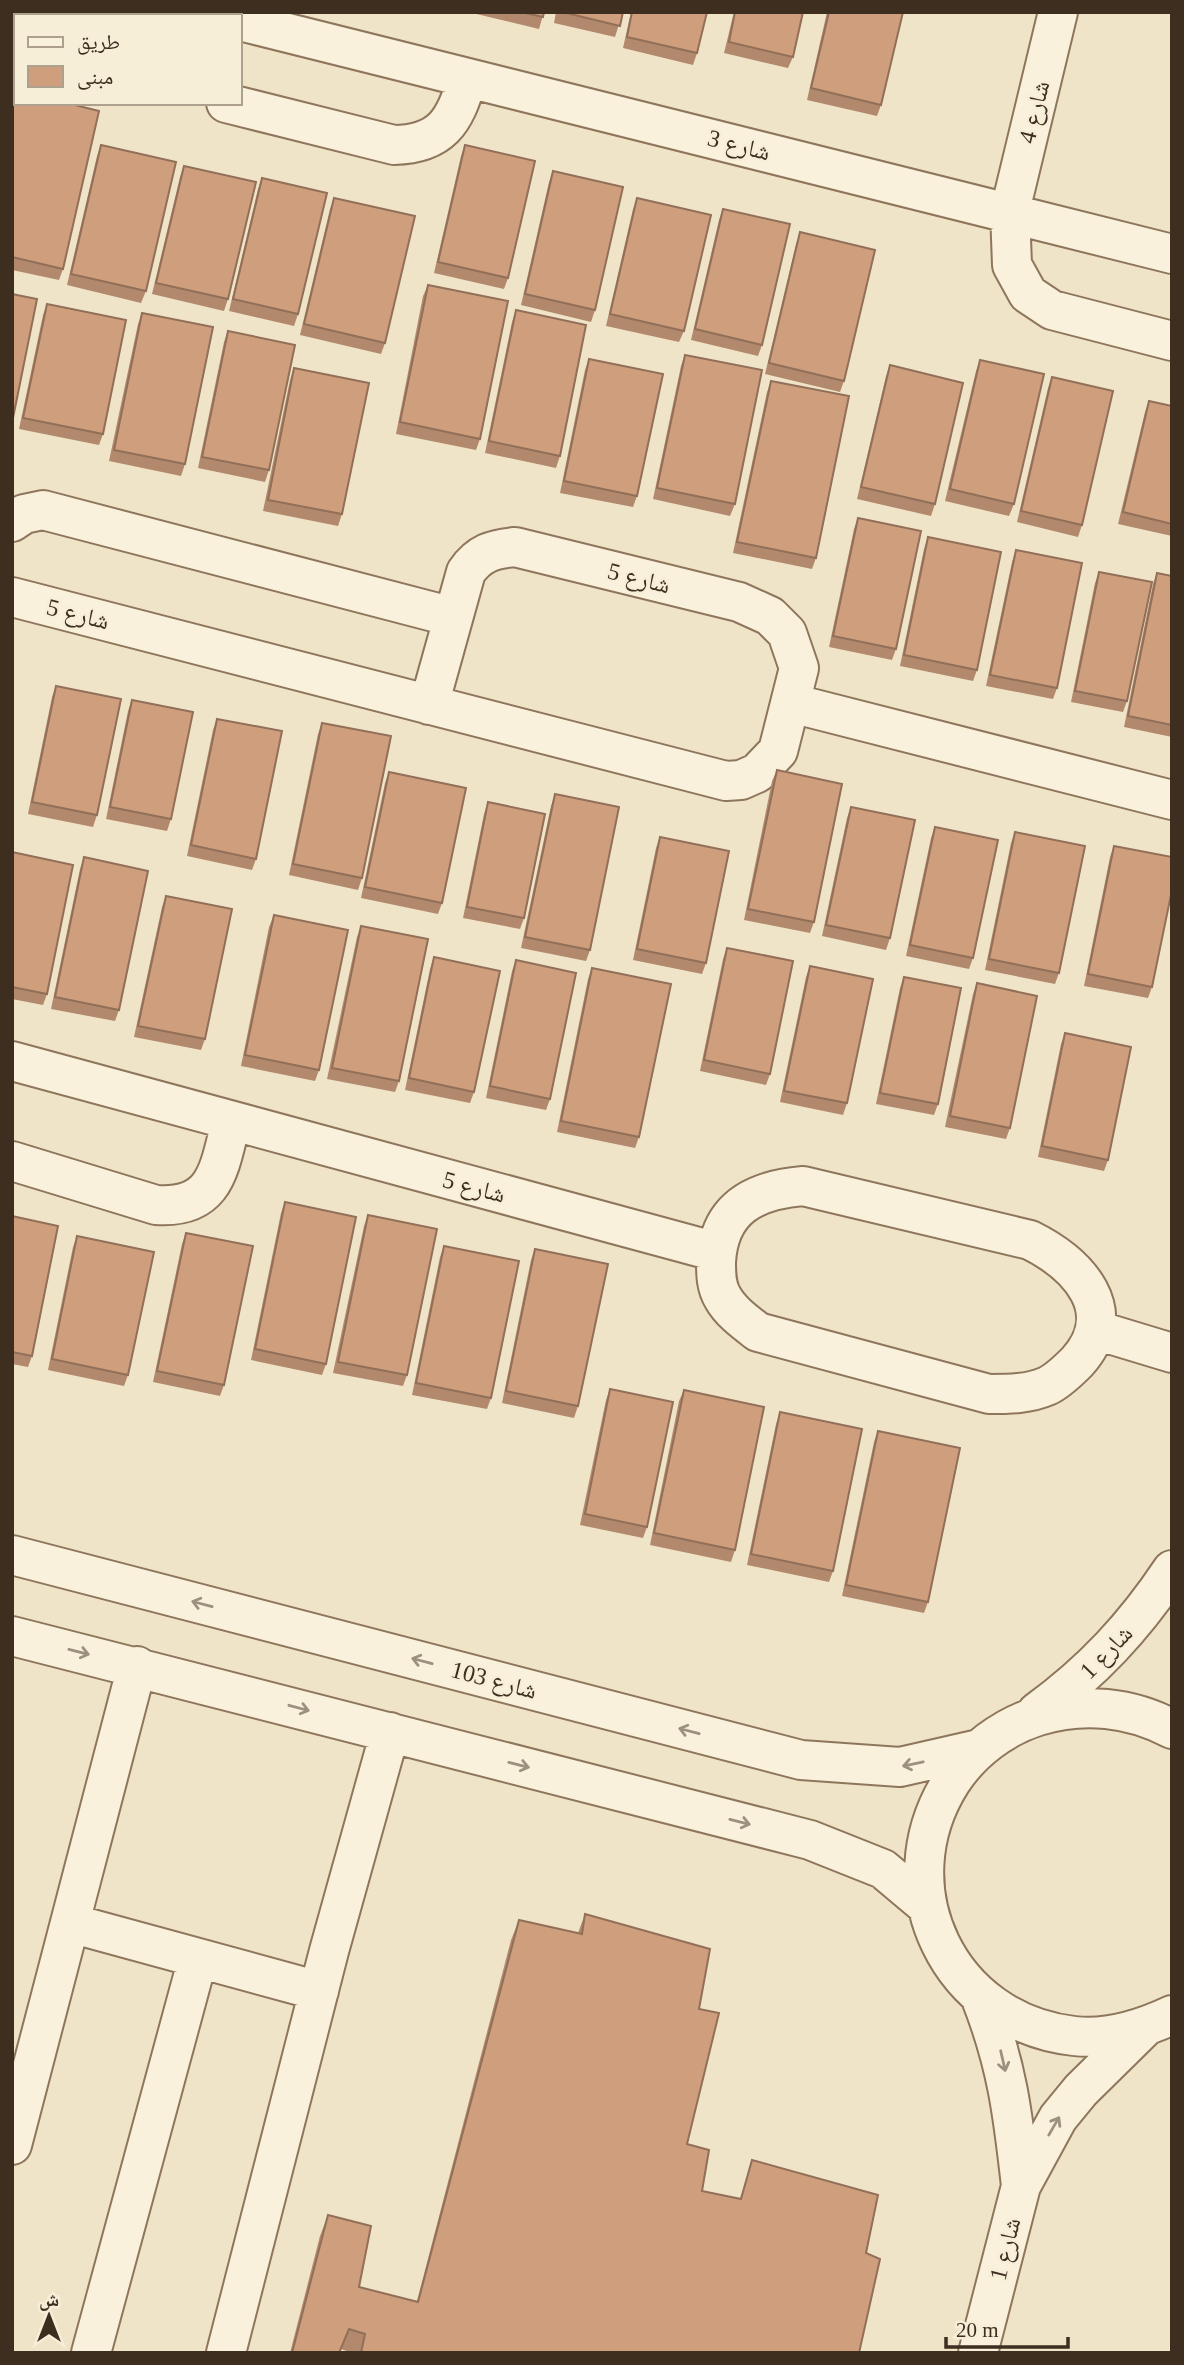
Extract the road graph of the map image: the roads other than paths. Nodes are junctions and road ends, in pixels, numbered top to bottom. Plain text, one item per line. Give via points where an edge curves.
1 (1058, 12) edge
2 (242, 23) edge
3 (467, 79) junction
4 (234, 105) edge
5 (1010, 211) junction
6 (1172, 254) edge
7 (1172, 341) edge
8 (12, 522) edge
9 (12, 597) edge
10 (453, 617) junction
11 (791, 703) junction
12 (429, 705) junction
13 (1172, 800) edge
14 (12, 1061) edge
15 (231, 1122) junction
16 (12, 1161) edge
17 (717, 1252) junction
18 (1096, 1330) junction
19 (1172, 1353) edge
20 (12, 1555) edge
21 (1172, 1570) edge
22 (12, 1636) edge
23 (137, 1666) junction
24 (1026, 1720) junction
25 (1172, 1730) edge
26 (390, 1732) junction
27 (979, 1749) junction
28 (927, 1906) junction
29 (70, 1923) junction
30 (198, 1958) junction
31 (319, 1991) junction
32 (981, 1996) junction
33 (1158, 2021) edge
34 (12, 2144) edge
35 (1021, 2186) junction
36 (91, 2353) edge
37 (226, 2353) edge
38 (978, 2353) edge

1 - 5 street, شارع 4
2 - 3 street, شارع 3
3 - 4 street via 451,122 416,144 394,145
3 - 5 street, شارع 3
5 - 6 street, شارع 3
5 - 7 street via 1012,265 1028,294 1052,310
8 - 10 street via 43,510
9 - 12 street, شارع 5
10 - 11 street, شارع 5 via 474,559 493,549 515,547 739,602 769,616 787,633 799,668
10 - 12 street, شارع 5
11 - 12 street, شارع 5 via 778,751 757,772 726,781
11 - 13 street
14 - 15 street, شارع 5
15 - 16 street via 217,1175 208,1189 176,1206 156,1205
15 - 17 street, شارع 5
17 - 18 street via 716,1276 722,1297 758,1332 989,1394 1024,1393 1049,1385 1087,1351
17 - 18 street via 734,1211 775,1188 803,1186 1030,1240 1067,1262 1086,1284 1095,1307
18 - 19 street
27 -> 20 street, شارع 103 via 900,1766 801,1760
21 - 24 street, شارع 1 via 1106,1656
22 -> 23 street
23 -> 26 street
23 - 29 street
24 - 25 street via 1049,1712 1098,1708 1147,1718
24 - 27 street
26 -> 28 street via 810,1840 883,1869
26 - 31 street
27 - 28 street via 959,1770 932,1821 923,1877
28 - 32 street via 946,1955
29 - 30 street
29 - 34 street
30 - 31 street
30 - 36 street
31 - 37 street
32 - 33 street via 1009,2016 1076,2036 1111,2035
32 -> 35 street, شارع 1 via 1012,2099
35 -> 33 street, شارع 1 via 1058,2118 1081,2090
35 - 38 street, شارع 1

